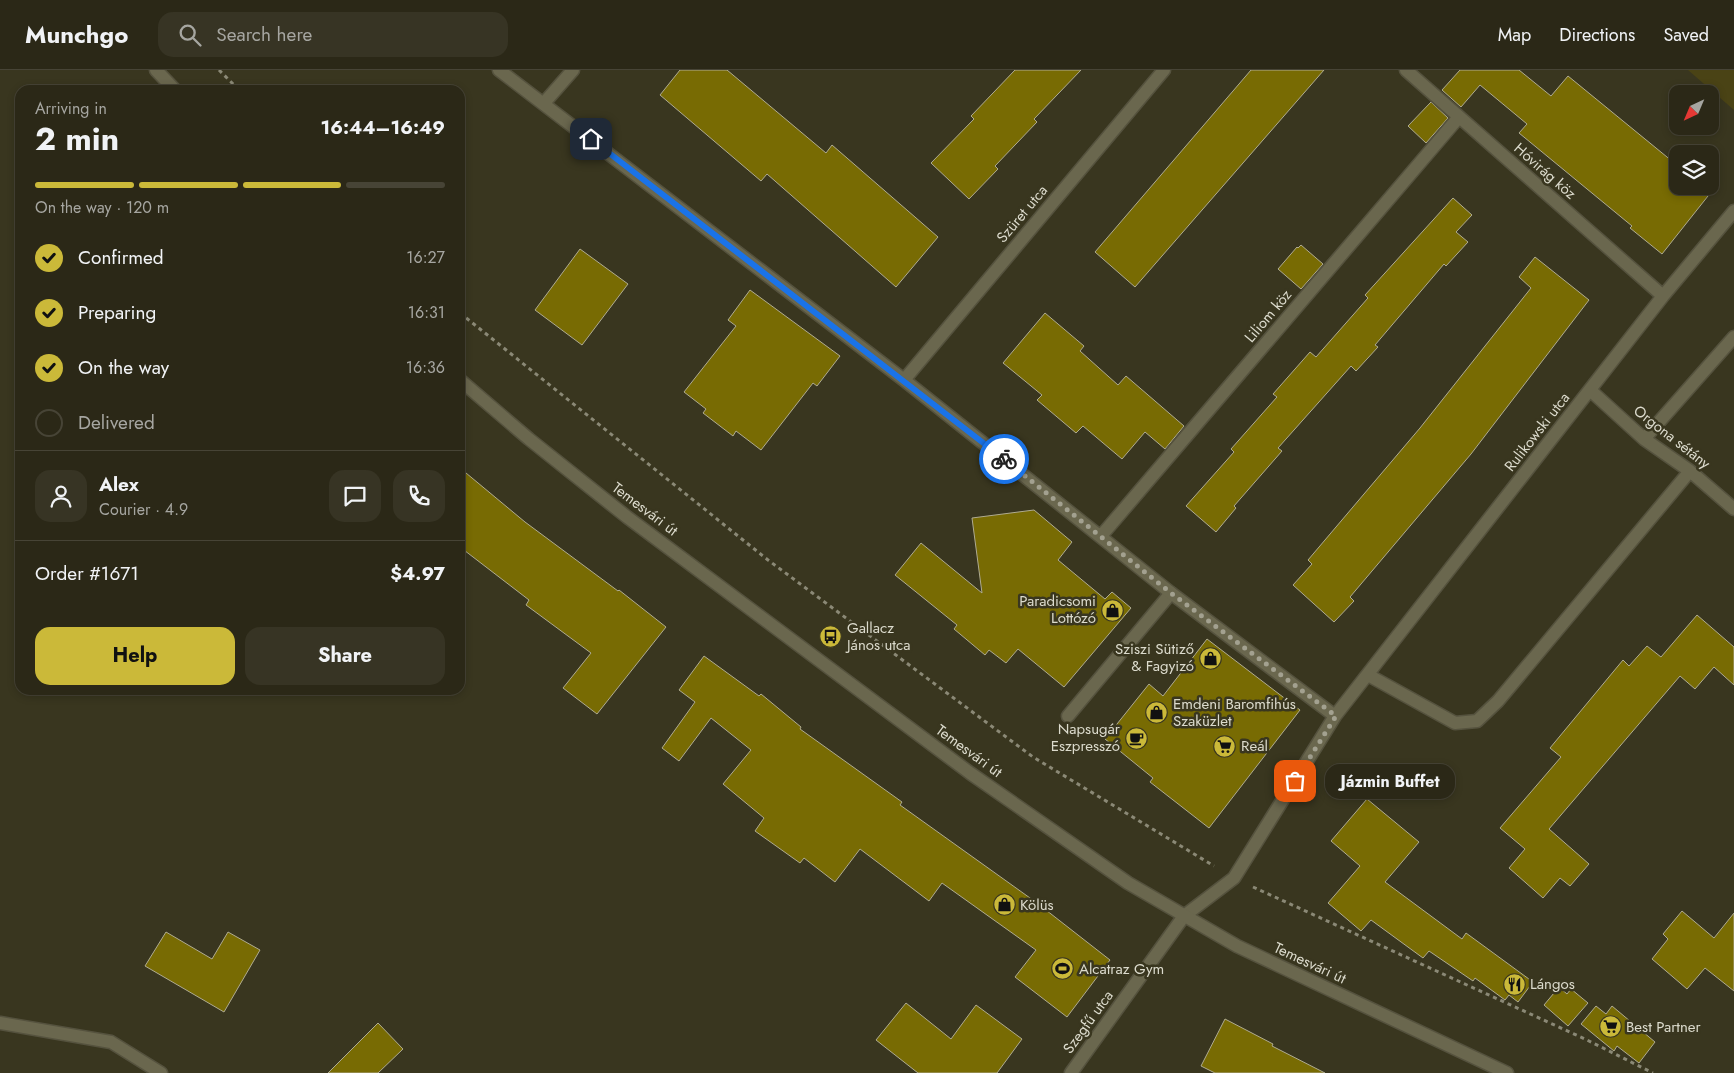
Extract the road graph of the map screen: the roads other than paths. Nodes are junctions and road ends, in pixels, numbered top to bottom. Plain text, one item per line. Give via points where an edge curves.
1 (156, 70) edge
2 (499, 70) edge
3 (573, 70) edge
4 (1164, 70) edge
5 (1406, 70) edge
6 (170, 85) edge
7 (544, 103) junction
8 (1459, 116) junction
9 (1734, 211) edge
10 (1663, 296) junction
11 (1734, 337) edge
12 (904, 380) junction
13 (465, 384) edge
14 (1590, 390) junction
15 (1644, 439) junction
16 (1690, 471) junction
17 (1734, 509) edge
18 (1101, 536) junction
19 (1171, 593) junction
20 (1368, 675) junction
21 (1068, 716) dead end
22 (1336, 716) junction
23 (1184, 916) junction
24 (0, 1023) edge
25 (161, 1073) edge
26 (1071, 1073) edge
27 (1507, 1073) edge

1 - 6 street
2 - 7 street
3 - 7 street
4 - 12 street, Szüret utca
5 - 8 street, Hóvirág köz
7 - 12 street
8 - 10 street, Hóvirág köz
8 - 18 street, Liliom köz
9 - 10 street, Rulikowski utca
10 - 14 street, Rulikowski utca
11 - 15 street
12 - 18 street
13 - 23 street, Temesvári út via 626,517 970,773 1128,883
14 - 15 street, Orgona sétány
14 - 20 street, Rulikowski utca
15 - 16 street, Orgona sétány
16 - 17 street, Orgona sétány
16 - 20 street via 1498,701 1476,721 1454,723
18 - 19 street
19 - 21 street
19 - 22 street
20 - 22 street, Rulikowski utca
22 - 23 street, Rulikowski utca via 1234,878
23 - 26 street, Szegfű utca
23 - 27 street, Temesvári út via 1237,946
24 - 25 street via 111,1042

